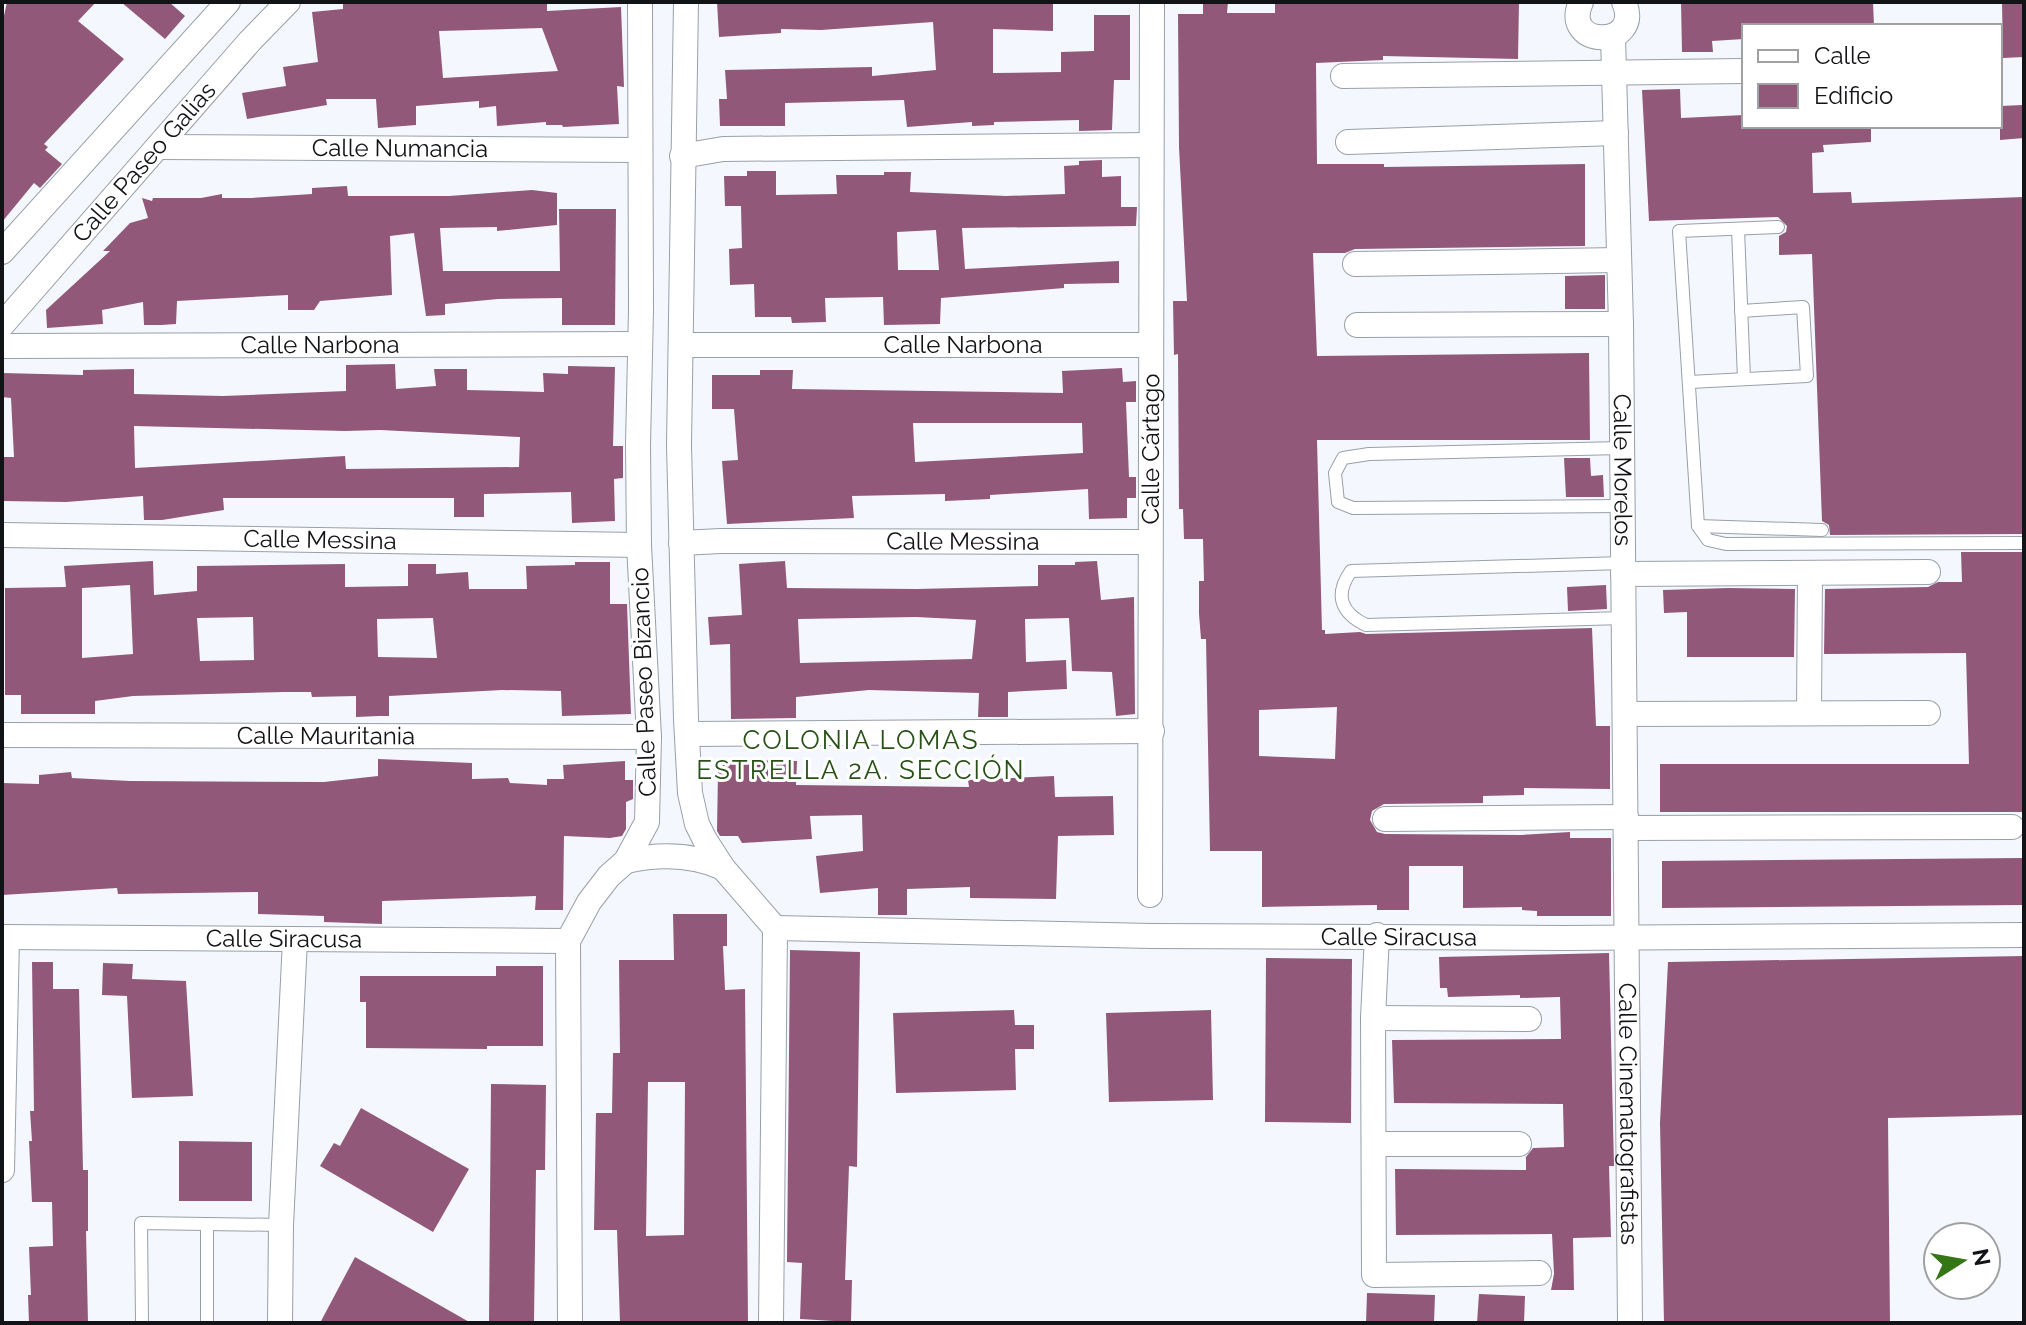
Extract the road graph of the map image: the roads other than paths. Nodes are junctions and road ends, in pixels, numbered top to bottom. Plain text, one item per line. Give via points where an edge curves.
1 (288, 2) edge
2 (640, 2) edge
3 (686, 2) edge
4 (1152, 2) edge
5 (1581, 2) edge
6 (1624, 2) edge
7 (219, 5) edge
8 (1613, 36) junction
9 (1615, 71) junction
10 (1742, 71) edge
11 (1343, 76) dead end
12 (1616, 133) junction
13 (1348, 142) dead end
14 (1151, 145) junction
15 (160, 147) junction
16 (639, 150) junction
17 (682, 156) junction
18 (1778, 227) dead end
19 (1738, 229) junction
20 (2, 252) edge
21 (1619, 260) junction
22 (1355, 264) dead end
23 (1741, 311) junction
24 (1621, 324) junction
25 (2, 325) edge
26 (1357, 325) dead end
27 (639, 344) junction
28 (681, 345) junction
29 (1150, 345) junction
30 (2, 346) edge
31 (1744, 379) junction
32 (1689, 382) junction
33 (638, 445) junction
34 (679, 445) junction
35 (1621, 448) junction
36 (1622, 506) junction
37 (1698, 526) junction
38 (1822, 530) dead end
39 (2, 535) edge
40 (1150, 542) junction
41 (681, 543) junction
42 (2024, 543) edge
43 (639, 545) junction
44 (1623, 568) junction
45 (1928, 572) dead end
46 (1810, 573) junction
47 (1624, 618) junction
48 (1809, 713) junction
49 (1928, 713) dead end
50 (1625, 714) junction
51 (1152, 731) junction
52 (687, 734) junction
53 (2, 735) edge
54 (649, 737) junction
55 (1385, 819) dead end
56 (1626, 823) junction
57 (2012, 827) dead end
58 (626, 861) junction
59 (723, 868) junction
60 (1150, 895) dead end
61 (1627, 904) joint
62 (775, 928) junction
63 (1377, 935) junction
64 (2024, 935) edge
65 (4, 937) edge
66 (1627, 937) junction
67 (295, 940) junction
68 (568, 941) junction
69 (3, 998) edge
70 (1373, 1018) junction
71 (1529, 1019) dead end
72 (1374, 1144) junction
73 (1519, 1144) dead end
74 (2, 1170) edge
75 (207, 1224) junction
76 (281, 1225) junction
77 (1539, 1273) dead end
78 (142, 1323) edge
79 (207, 1323) edge
80 (280, 1323) edge
81 (570, 1323) edge
82 (771, 1323) edge
83 (1630, 1323) edge

1 - 15 street, Calle Paseo Galias
2 - 16 street, Calle Paseo Bizancio
3 - 17 street, Calle Paseo Bizancio
4 - 14 street, Calle Cártago
5 - 8 street via 1578,16 1584,30 1597,38
6 - 8 street via 1625,25
7 - 20 street, Calle Paseo Galias
8 - 9 street, Calle Morelos
9 - 10 street
9 - 11 street
9 - 12 street, Calle Morelos
12 - 13 street
12 - 21 street, Calle Morelos
14 - 17 street via 723,149
14 - 29 street, Calle Cártago
15 - 16 street, Calle Numancia
15 - 25 street, Calle Paseo Galias
16 - 27 street, Calle Paseo Bizancio
17 - 28 street, Calle Paseo Bizancio
18 - 19 lane
19 - 23 lane
19 - 32 lane via 1679,231
21 - 22 street
21 - 24 street, Calle Morelos
23 - 31 lane
23 - 31 lane via 1803,307 1807,376
24 - 26 street
24 - 35 street, Calle Morelos
27 - 30 street, Calle Narbona
27 - 33 street, Calle Paseo Bizancio
28 - 29 street, Calle Narbona
28 - 34 street, Calle Paseo Bizancio
29 - 40 street, Calle Cártago
31 - 32 lane
32 - 37 lane
33 - 34 street
33 - 43 street, Calle Paseo Bizancio
34 - 41 street, Calle Paseo Bizancio
35 - 36 street, Calle Morelos
35 - 36 lane via 1369,454 1343,458 1335,473 1338,502 1353,508
36 - 44 street, Calle Morelos
37 - 38 lane
37 - 42 lane via 1708,540 1726,544
39 - 43 street, Calle Messina
40 - 41 street, Calle Messina
40 - 51 street, Calle Cártago
41 - 52 street, Calle Paseo Bizancio
43 - 54 street, Calle Paseo Bizancio
44 - 46 street
44 - 47 street, Calle Morelos
44 - 47 lane via 1351,571 1343,582 1342,606 1350,618 1366,625
45 - 46 street
46 - 48 street
47 - 50 street, Calle Morelos
48 - 49 street
48 - 50 street
50 - 56 street, Calle Morelos
51 - 52 street
51 - 60 street, Calle Cártago
52 - 59 street, Calle Paseo Bizancio via 692,809
53 - 54 street, Calle Mauritania
54 - 58 street, Calle Paseo Bizancio via 647,822
55 - 56 street
56 - 57 street
56 - 61 street, Calle Morelos
58 - 59 street via 667,856
58 - 68 street, Calle Paseo Bizancio via 602,884
59 - 62 street, Calle Paseo Bizancio
61 - 66 street, Calle Cinematografistas
62 - 63 street, Calle Siracusa
62 - 82 street
63 - 66 street, Calle Siracusa
63 - 70 street
64 - 66 street, Calle Siracusa
65 - 67 street, Calle Siracusa
65 - 69 street
66 - 83 street, Calle Cinematografistas
67 - 68 street, Calle Siracusa
67 - 76 street
68 - 81 street
69 - 74 street
70 - 71 street
70 - 72 street
72 - 73 street
72 - 77 street via 1374,1275
75 - 76 lane
75 - 78 lane via 141,1223
75 - 79 lane
76 - 80 street

